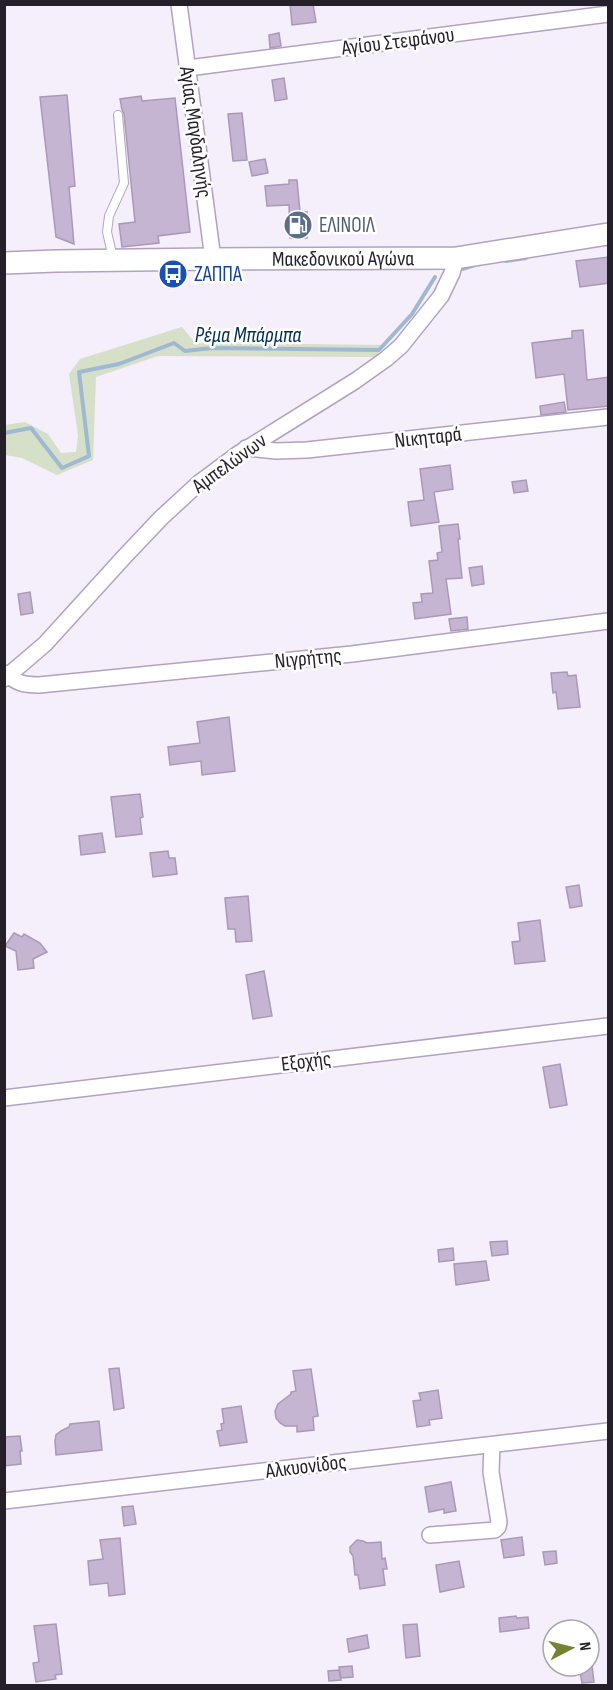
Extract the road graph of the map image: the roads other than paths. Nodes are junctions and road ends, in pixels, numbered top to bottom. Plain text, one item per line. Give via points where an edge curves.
1 (179, 4) edge
2 (609, 14) edge
3 (188, 68) junction
4 (118, 115) dead end
5 (609, 234) edge
6 (456, 258) junction
7 (213, 259) junction
8 (113, 260) junction
9 (4, 264) edge
10 (609, 417) edge
11 (246, 448) junction
12 (609, 621) edge
13 (6, 676) edge
14 (609, 1026) edge
15 (4, 1098) edge
16 (609, 1431) edge
17 (492, 1445) junction
18 (4, 1501) edge
19 (430, 1535) dead end

1 - 3 street, Αγίας Μαγδαληνής
2 - 3 street, Αγίου Στεφάνου
3 - 7 street, Αγίας Μαγδαληνής
4 - 8 lane via 124,183 110,216 108,232
5 - 6 main road, Μακεδονικού Αγώνα
6 - 7 main road, Μακεδονικού Αγώνα
6 - 11 street, Αμπελώνων via 441,296 401,346 356,381
7 - 8 main road, Μακεδονικού Αγώνα
8 - 9 main road, Μακεδονικού Αγώνα
10 - 11 street, Νικηταρά via 307,450
11 - 13 street, Αμπελώνων via 161,518 45,644
12 - 13 street, Νιγρήτης via 352,654 39,686 23,685
14 - 15 street, Εξοχής
16 - 17 street, Αλκυονίδος
17 - 18 street, Αλκυονίδος
17 - 19 street via 498,1527

